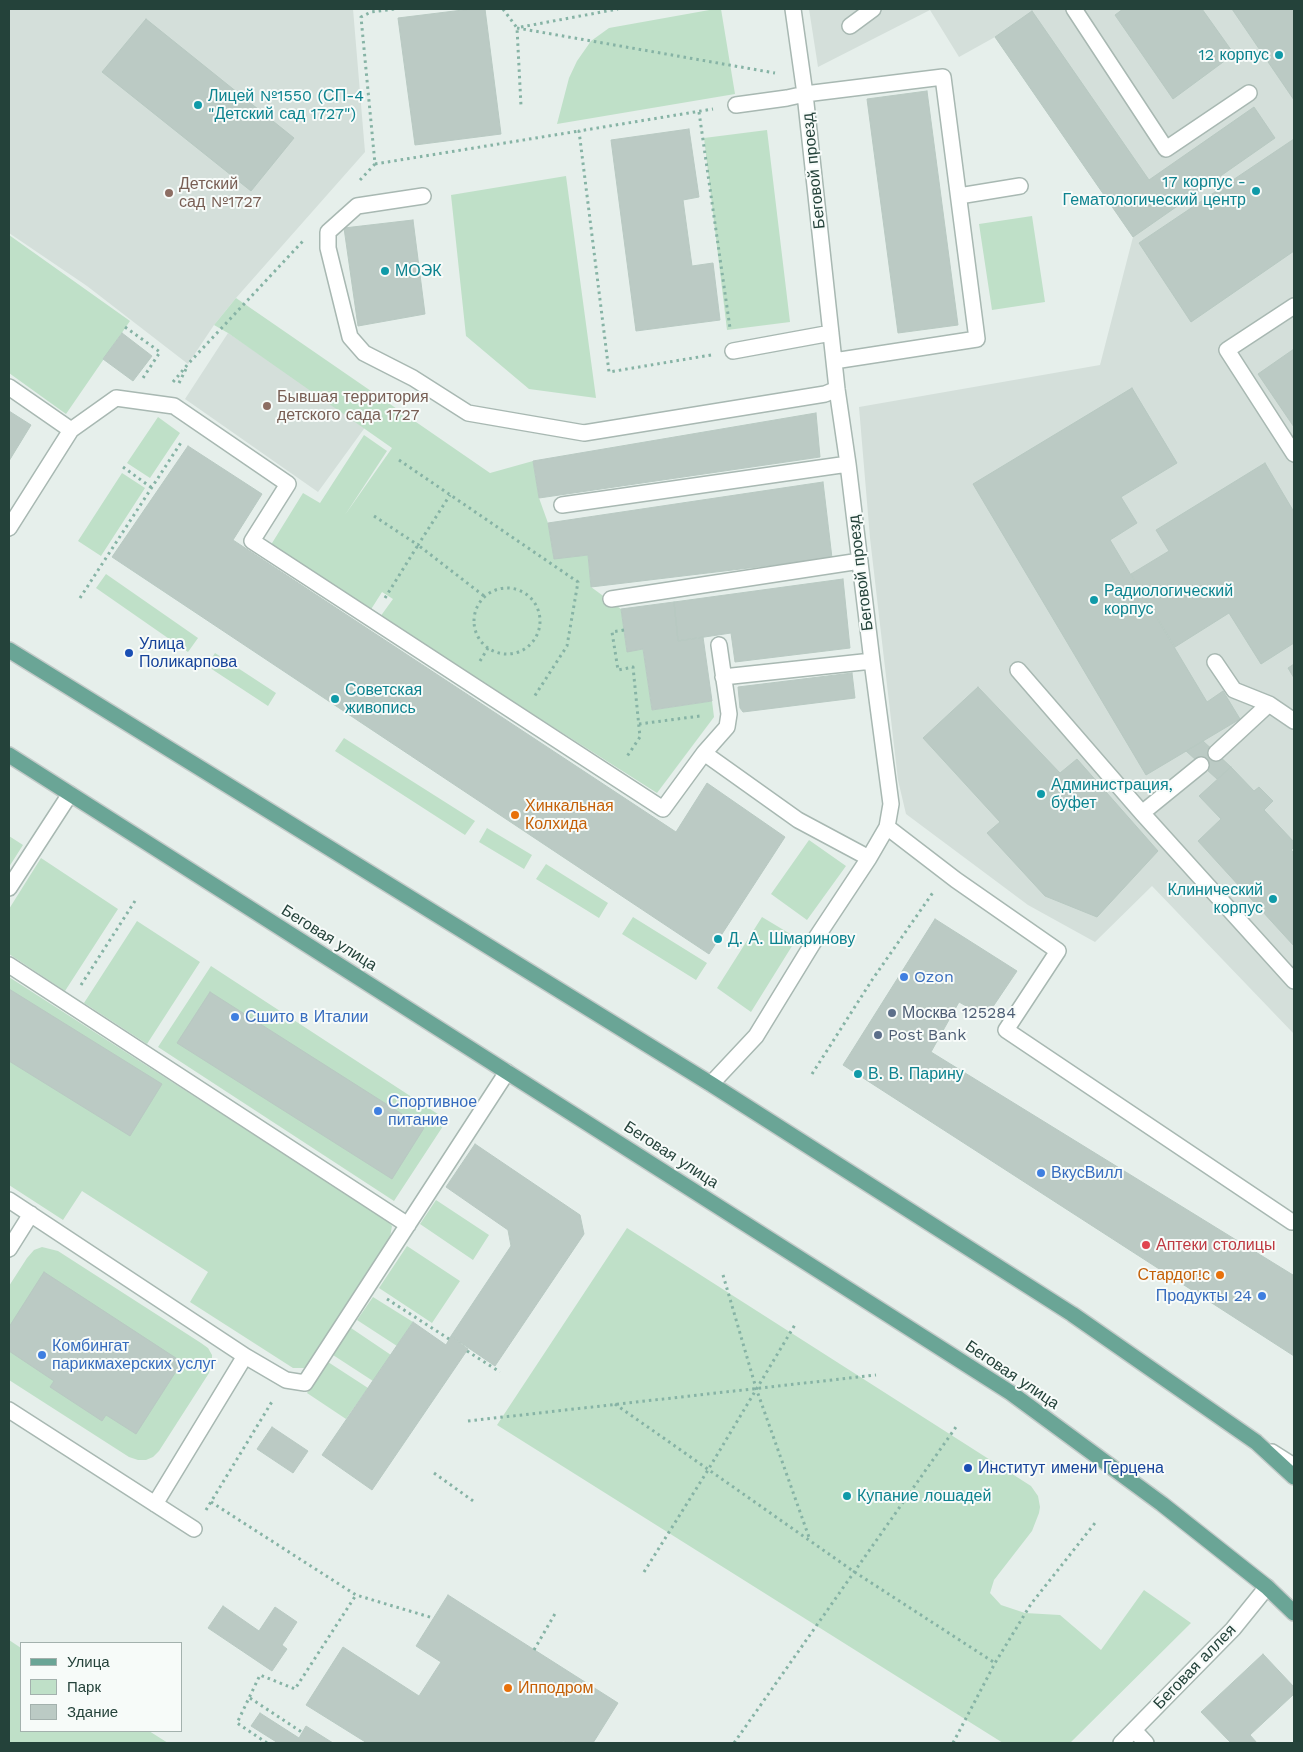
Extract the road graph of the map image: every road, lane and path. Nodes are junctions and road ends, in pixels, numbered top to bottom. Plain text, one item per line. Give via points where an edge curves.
1 (395, 9) edge
2 (503, 9) edge
3 (618, 9) edge
4 (793, 9) edge
5 (873, 9) edge
6 (1074, 9) edge
7 (850, 26) dead end
8 (517, 28) junction
9 (775, 74) dead end
10 (1249, 93) dead end
11 (805, 94) junction
12 (736, 105) joint
13 (521, 106) dead end
14 (699, 112) junction
15 (578, 130) junction
16 (375, 164) junction
17 (355, 186) dead end
18 (1020, 186) dead end
19 (423, 196) dead end
20 (959, 196) junction
21 (308, 236) dead end
22 (1294, 306) edge
23 (125, 327) dead end
24 (831, 333) junction
25 (733, 351) junction
26 (834, 361) junction
27 (188, 364) dead end
28 (142, 384) dead end
29 (9, 387) edge
30 (837, 389) junction
31 (71, 430) junction
32 (184, 439) dead end
33 (1294, 454) edge
34 (399, 460) dead end
35 (848, 464) junction
36 (123, 466) dead end
37 (152, 488) junction
38 (450, 495) junction
39 (562, 505) dead end
40 (374, 516) dead end
41 (9, 528) edge
42 (418, 545) junction
43 (860, 561) junction
44 (484, 596) junction
45 (80, 598) dead end
46 (611, 599) dead end
47 (372, 619) junction
48 (624, 630) dead end
49 (719, 645) dead end
50 (9, 650) edge
51 (872, 661) junction
52 (1215, 662) dead end
53 (1018, 670) dead end
54 (723, 677) junction
55 (1268, 704) junction
56 (522, 717) junction
57 (1294, 721) edge
58 (639, 724) junction
59 (727, 727) junction
60 (1216, 753) dead end
61 (704, 754) junction
62 (9, 755) edge
63 (1201, 765) dead end
64 (614, 776) junction
65 (70, 794) junction
66 (1142, 813) junction
67 (886, 826) junction
68 (869, 858) junction
69 (9, 888) edge
70 (136, 901) dead end
71 (9, 965) edge
72 (1294, 981) edge
73 (68, 1004) junction
74 (507, 1072) junction
75 (711, 1084) junction
76 (9, 1200) edge
77 (31, 1214) junction
78 (1292, 1222) dead end
79 (408, 1225) junction
80 (9, 1249) edge
81 (723, 1275) dead end
82 (368, 1286) junction
83 (796, 1323) dead end
84 (449, 1339) dead end
85 (467, 1351) dead end
86 (246, 1356) junction
87 (500, 1372) dead end
88 (876, 1375) dead end
89 (286, 1380) junction
90 (756, 1388) junction
91 (615, 1404) junction
92 (9, 1410) edge
93 (468, 1421) dead end
94 (956, 1426) dead end
95 (1256, 1442) junction
96 (1294, 1466) edge
97 (708, 1470) junction
98 (434, 1473) dead end
99 (1294, 1477) edge
100 (211, 1502) junction
101 (476, 1503) dead end
102 (154, 1504) junction
103 (1095, 1523) dead end
104 (194, 1529) joint
105 (810, 1540) junction
106 (854, 1571) junction
107 (644, 1572) dead end
108 (1267, 1587) junction
109 (356, 1595) junction
110 (556, 1612) dead end
111 (1294, 1613) edge
112 (433, 1618) dead end
113 (534, 1650) dead end
114 (995, 1663) junction
115 (250, 1698) junction
116 (1134, 1730) junction
117 (303, 1733) dead end
118 (267, 1743) edge
119 (734, 1743) edge
120 (953, 1743) edge
121 (1121, 1743) edge
122 (1146, 1743) edge

1 - 16 path via 371,12 361,17
2 - 8 path
3 - 8 path
4 - 11 street, Беговой проезд
5 - 7 street
6 - 10 street via 1166,149
8 - 9 path
8 - 13 path
11 - 12 street
11 - 20 street via 943,76
11 - 24 street, Беговой проезд
12 - 14 path
14 - 15 path
14 - 25 path
15 - 16 path
15 - 25 path via 609,372
16 - 17 path
18 - 20 street
19 - 30 street via 357,206 328,232 328,248 350,337 364,353 414,378 468,413 584,432 825,394
20 - 26 street via 977,339
21 - 27 path
22 - 33 street via 1227,350
23 - 28 path via 160,352 144,374
24 - 25 street
24 - 26 street, Беговой проезд
26 - 30 street, Беговой проезд
29 - 31 street
30 - 35 street, Беговой проезд
31 - 41 street
31 - 47 street via 116,398 174,406 288,484 252,541
32 - 37 path
34 - 38 path
35 - 39 street
35 - 43 street, Беговой проезд
36 - 37 path
37 - 45 path
38 - 42 path
38 - 56 path via 578,582 567,646
40 - 42 path
42 - 44 path
42 - 47 path
43 - 46 street
43 - 51 street, Беговой проезд
44 - 44 path via 504,587 516,588 534,601 539,612 538,634 523,651 502,654 482,645 473,626 477,605
47 - 56 street
48 - 58 path via 612,632 618,670 633,667
49 - 54 street
50 - 75 main road
51 - 54 street
51 - 67 street, Беговой проезд via 891,804
52 - 55 street via 1234,690
53 - 66 street
54 - 59 street via 729,714
55 - 57 street
55 - 60 street
56 - 64 street
58 - 59 path via 700,716
58 - 64 path via 640,737
59 - 61 street
61 - 64 street via 663,809
61 - 68 street via 798,820
62 - 65 main road, Беговая улица
63 - 66 street
65 - 69 street
65 - 74 main road, Беговая улица
66 - 72 street
67 - 68 street, Беговой проезд
67 - 78 street via 956,880 1058,950 1006,1030
68 - 75 street, Беговой проезд via 756,1036
70 - 73 path
71 - 73 street
73 - 79 street
74 - 79 street
74 - 108 main road, Беговая улица via 1011,1393 1162,1504
75 - 95 main road via 1072,1314
76 - 77 street
77 - 80 street
77 - 86 street
79 - 82 street
81 - 90 path
82 - 84 path
82 - 89 street via 305,1383
83 - 90 path
85 - 87 path
86 - 89 street
86 - 102 street
88 - 90 path
89 - 100 path
90 - 91 path
90 - 97 path
90 - 105 path
91 - 93 path
91 - 97 path
92 - 102 street
94 - 106 path
95 - 96 street
95 - 99 main road
97 - 105 path
97 - 107 path
98 - 101 path
100 - 104 path
100 - 109 path
102 - 104 street
103 - 114 path via 1032,1604
105 - 106 path
106 - 114 path
106 - 119 path
108 - 111 main road, Беговая улица
108 - 116 street, Беговая аллея via 1233,1629
109 - 112 path
109 - 115 path via 296,1689 260,1675
110 - 113 path
114 - 120 path
115 - 117 path
115 - 118 path via 236,1723
116 - 121 street, Беговая аллея
116 - 122 street

